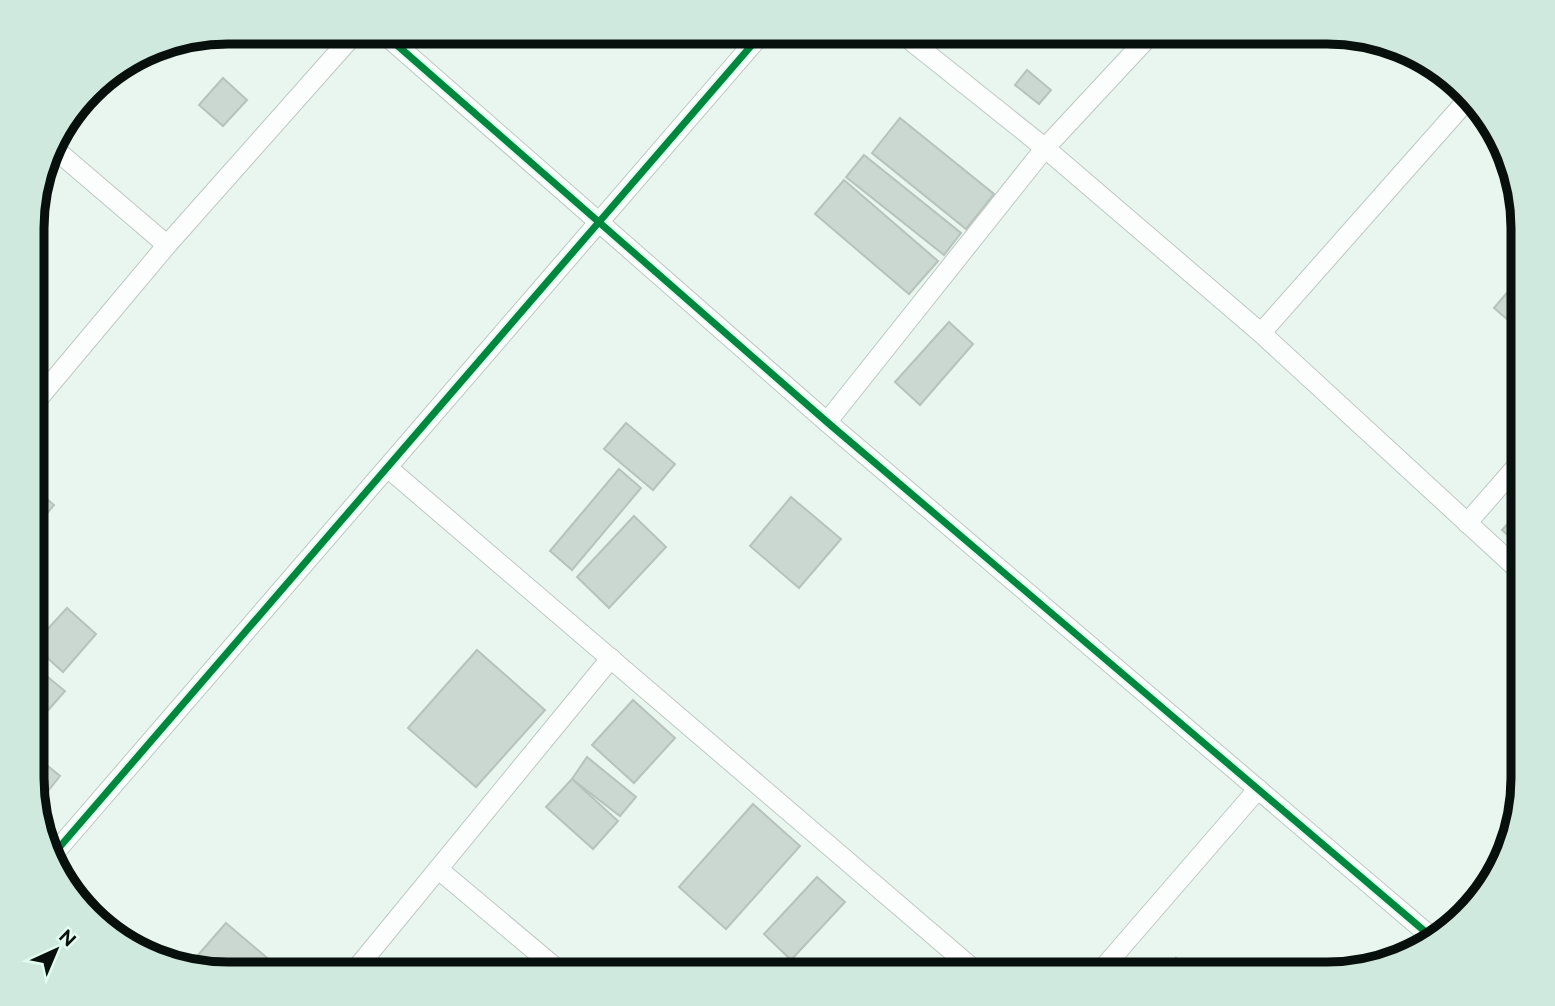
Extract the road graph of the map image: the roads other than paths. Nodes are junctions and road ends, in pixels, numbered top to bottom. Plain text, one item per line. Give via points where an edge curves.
1 (345, 44) edge
2 (396, 44) edge
3 (753, 44) edge
4 (915, 44) edge
5 (1142, 44) edge
6 (1463, 105) edge
7 (1045, 148) junction
8 (60, 153) edge
9 (600, 222) junction
10 (167, 245) junction
11 (1261, 333) junction
12 (44, 392) edge
13 (827, 422) junction
14 (388, 468) junction
15 (1511, 473) edge
16 (1467, 523) junction
17 (1511, 563) edge
18 (611, 658) junction
19 (1258, 789) junction
20 (58, 849) edge
21 (438, 869) junction
22 (1427, 933) edge
23 (362, 962) edge
24 (549, 962) edge
25 (965, 962) edge
26 (1108, 962) edge

1 - 10 street
2 - 9 street
3 - 9 street
4 - 7 street
5 - 7 street
6 - 11 street
7 - 11 street
7 - 13 street
8 - 10 street
9 - 13 street
9 - 14 street
10 - 12 street
11 - 16 street
13 - 19 street
14 - 18 street
14 - 20 street
15 - 16 street
16 - 17 street
18 - 21 street
18 - 25 street
19 - 22 street
19 - 26 street
21 - 23 street
21 - 24 street

